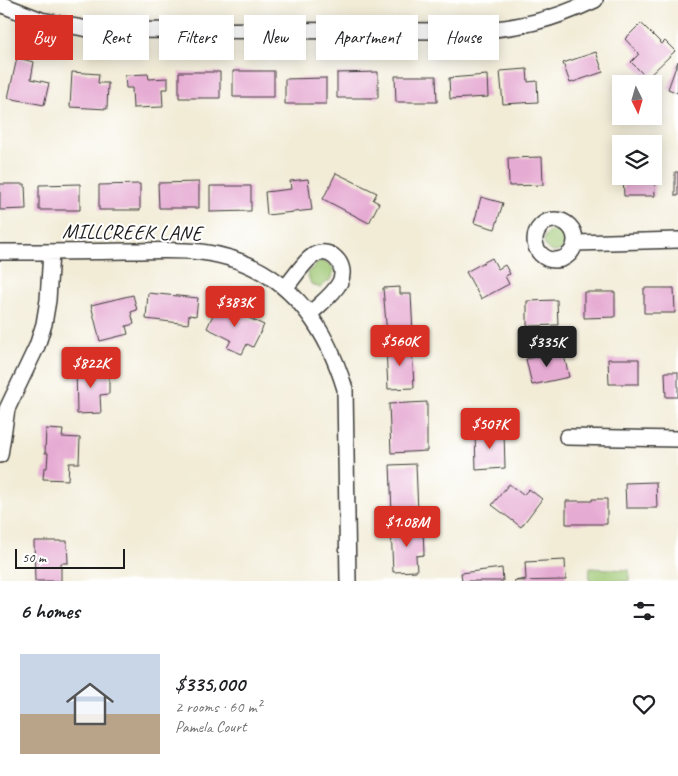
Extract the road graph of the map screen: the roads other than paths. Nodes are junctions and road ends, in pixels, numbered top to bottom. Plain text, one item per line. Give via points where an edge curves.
1 (595, 0) edge
2 (0, 4) edge
3 (678, 240) edge
4 (576, 243) dead end
5 (0, 252) edge
6 (50, 252) junction
7 (285, 288) junction
8 (310, 314) junction
9 (567, 437) dead end
10 (678, 439) edge
11 (0, 455) edge
12 (348, 581) edge

1 - 2 street via 561,16 529,25 470,31 93,30 41,20
3 - 4 street
5 - 6 street, MILLCREEK LANE
6 - 7 street, MILLCREEK LANE via 201,252 240,262
6 - 11 street via 44,324 7,409
7 - 8 street, MILLCREEK LANE
7 - 8 street via 310,258 328,253 337,258 343,274 340,283
8 - 12 street, MILLCREEK LANE via 332,352 345,389
9 - 10 street

